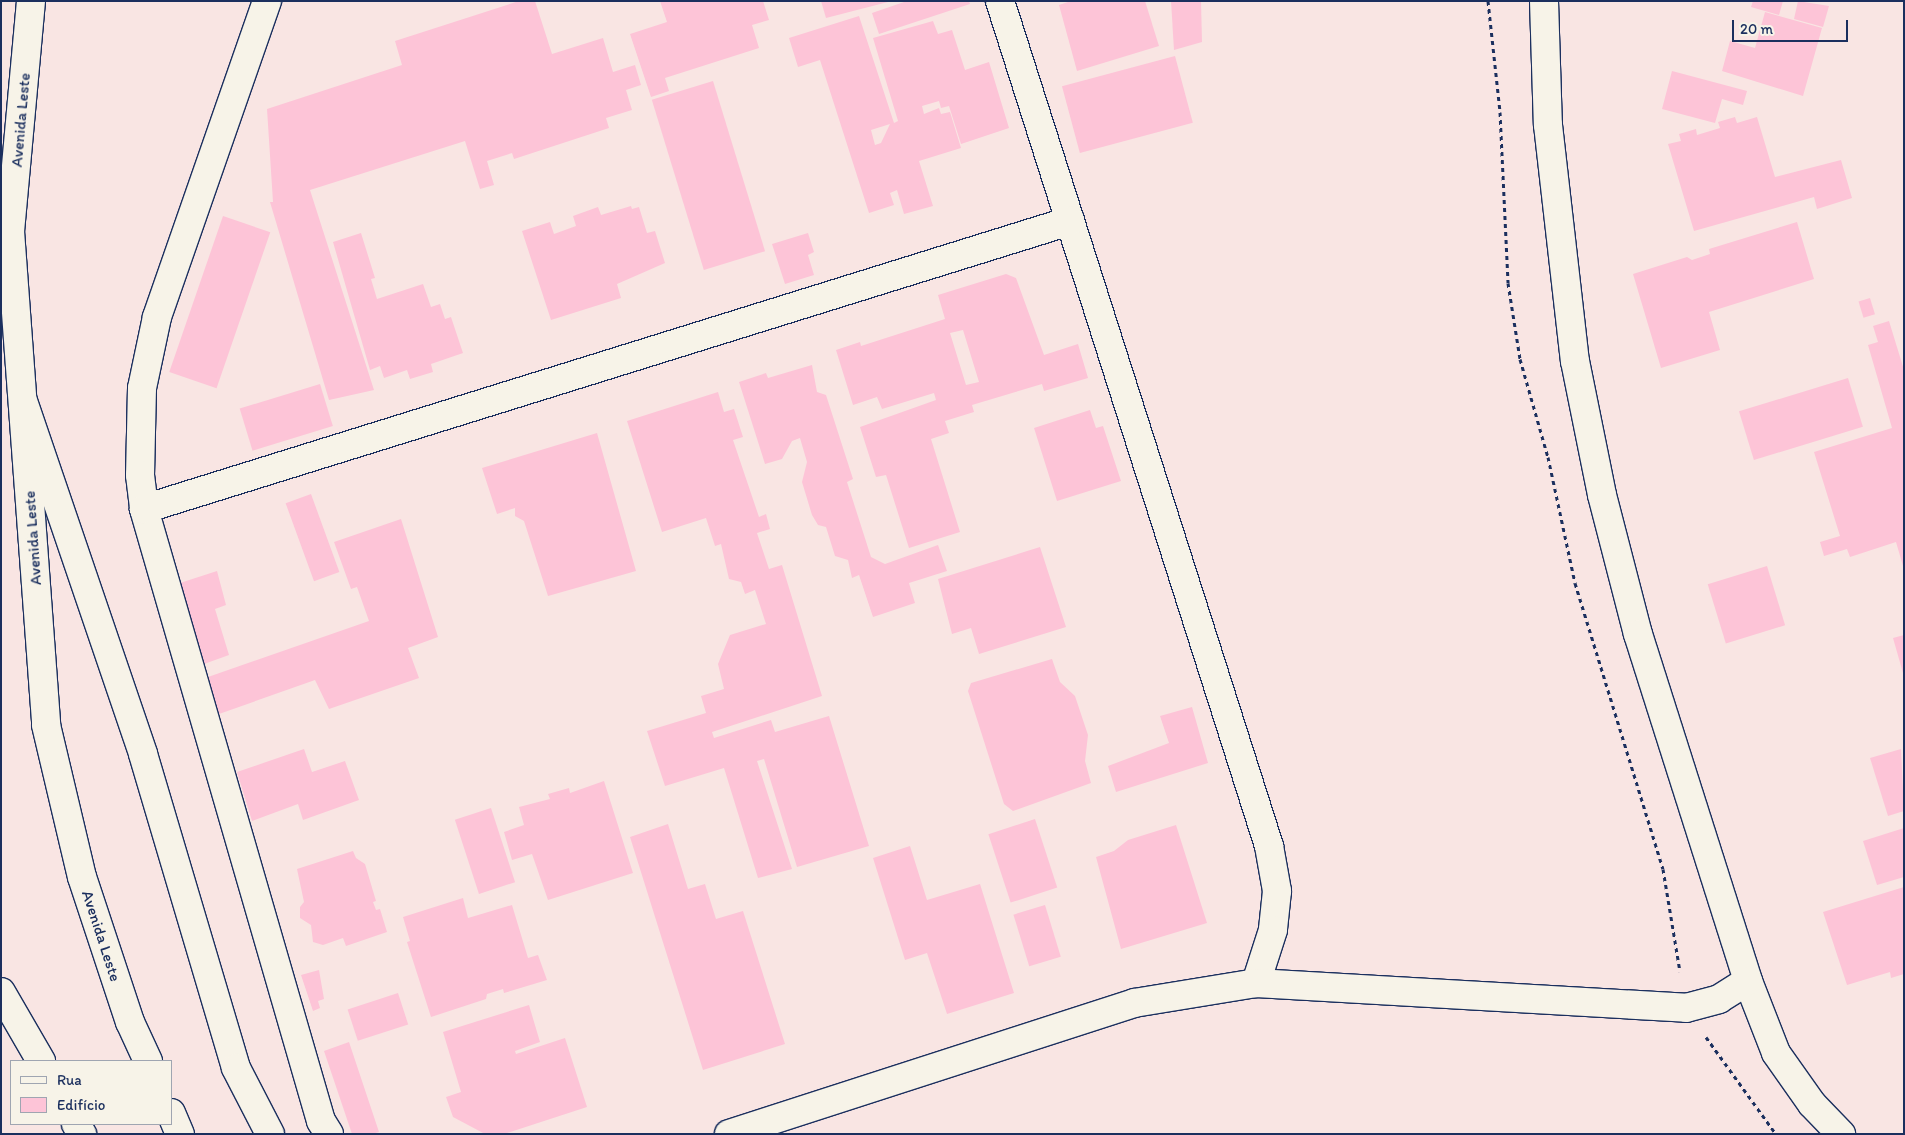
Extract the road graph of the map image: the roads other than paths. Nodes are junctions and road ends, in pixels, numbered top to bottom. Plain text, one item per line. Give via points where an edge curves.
1 (32, 1) edge
2 (267, 1) edge
3 (1000, 1) edge
4 (1544, 1) edge
5 (1070, 221) junction
6 (6, 235) edge
7 (23, 402) junction
8 (144, 510) junction
9 (1748, 981) junction
10 (1256, 982) junction
11 (1, 992) edge
12 (40, 1060) edge
13 (148, 1060) edge
14 (172, 1115) edge
15 (180, 1134) edge
16 (270, 1134) edge
17 (329, 1134) edge
18 (729, 1134) edge
19 (1841, 1134) edge

1 - 6 main road, Avenida Leste
2 - 8 main road via 156,317 142,388 138,443
3 - 5 main road
4 - 9 main road via 1548,125 1575,361 1602,495 1638,634
5 - 8 main road
5 - 10 main road via 1269,846 1278,891 1273,930
6 - 7 main road, Avenida Leste
7 - 13 main road, Avenida Leste via 46,725 82,877 130,1022
7 - 16 main road via 143,754 236,1068
8 - 17 main road via 321,1121
9 - 10 main road via 1718,999 1686,1008
9 - 19 main road via 1776,1053 1812,1104
10 - 18 main road via 1134,1003
11 - 12 main road
14 - 15 main road

